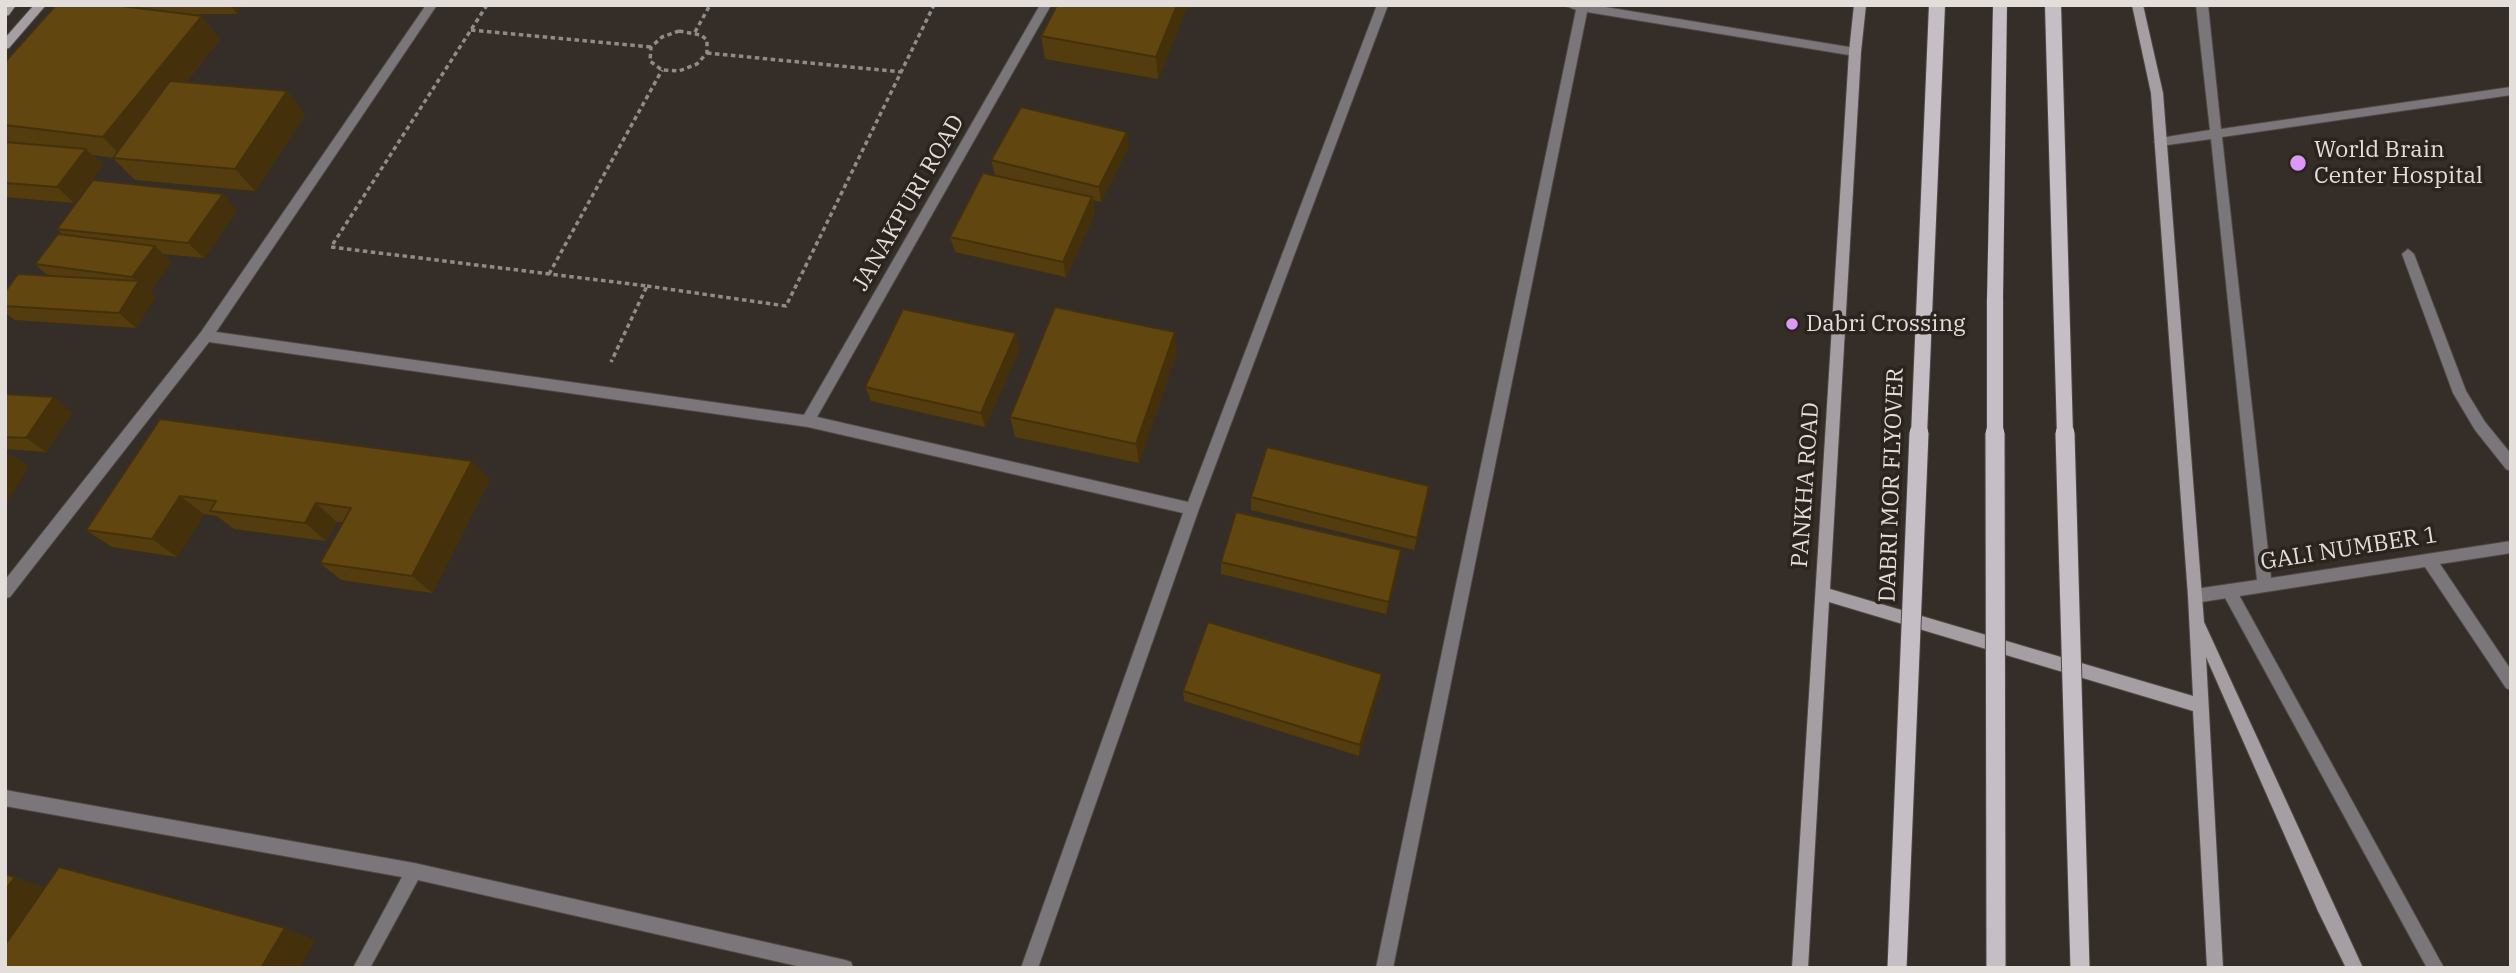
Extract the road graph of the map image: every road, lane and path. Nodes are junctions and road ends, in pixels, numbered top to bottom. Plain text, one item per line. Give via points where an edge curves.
1 (11, 5) edge
2 (41, 5) edge
3 (432, 5) edge
4 (487, 5) edge
5 (710, 5) edge
6 (934, 5) edge
7 (1046, 5) edge
8 (1383, 5) edge
9 (1860, 5) edge
10 (1937, 5) edge
11 (2000, 5) edge
12 (2053, 5) edge
13 (2137, 5) edge
14 (2202, 5) edge
15 (1578, 6) edge
16 (5, 12) edge
17 (471, 30) junction
18 (695, 32) junction
19 (5, 45) edge
20 (651, 47) junction
21 (1855, 52) junction
22 (707, 53) junction
23 (662, 70) junction
24 (902, 72) junction
25 (2511, 91) edge
26 (2215, 134) junction
27 (2160, 142) junction
28 (2408, 254) dead end
29 (549, 274) junction
30 (647, 286) junction
31 (206, 336) junction
32 (597, 391) junction
33 (808, 421) junction
34 (2511, 465) edge
35 (1192, 509) junction
36 (2511, 547) edge
37 (2429, 560) junction
38 (2265, 586) junction
39 (2229, 591) junction
40 (5, 592) edge
41 (1822, 593) junction
42 (2195, 596) junction
43 (2196, 619) junction
44 (2511, 683) edge
45 (2202, 706) junction
46 (5, 798) edge
47 (414, 871) junction
48 (361, 968) edge
49 (845, 968) edge
50 (1029, 968) edge
51 (1384, 968) edge
52 (1800, 968) edge
53 (1897, 968) edge
54 (1996, 968) edge
55 (2080, 968) edge
56 (2215, 968) edge
57 (2355, 968) edge
58 (2436, 968) edge

1 - 16 main road
2 - 19 main road
3 - 31 street
4 - 17 path
5 - 18 path
6 - 24 path
7 - 33 street, JANAKPURI ROAD
8 - 35 street
9 - 21 main road, PANKHA ROAD
10 - 53 main road, DABRI MOR FLYOVER, bridge
11 - 54 main road, bridge via 1995,299
12 - 55 main road, bridge
13 - 27 main road via 2157,93
14 - 26 street
15 - 21 street
15 - 51 street
17 - 20 path
17 - 29 path via 331,247
18 - 20 path via 670,33
18 - 22 path via 707,40
20 - 23 path via 650,61
21 - 41 main road, PANKHA ROAD
22 - 23 path via 688,68
22 - 24 path
23 - 29 path
24 - 30 path via 786,306
25 - 26 street
26 - 27 street
26 - 38 street
27 - 42 main road
28 - 34 street via 2460,393
29 - 30 path
30 - 32 path
31 - 32 street
31 - 40 street
32 - 33 street
33 - 35 street
35 - 50 street
36 - 37 street, GALI NUMBER 1
37 - 38 street, GALI NUMBER 1
37 - 44 street
38 - 39 street, GALI NUMBER 1
39 - 42 street, GALI NUMBER 1
39 - 58 street
41 - 45 main road
41 - 52 main road, PANKHA ROAD
42 - 43 main road
43 - 45 main road
43 - 57 main road
45 - 56 main road
46 - 47 street
47 - 48 street
47 - 49 street

